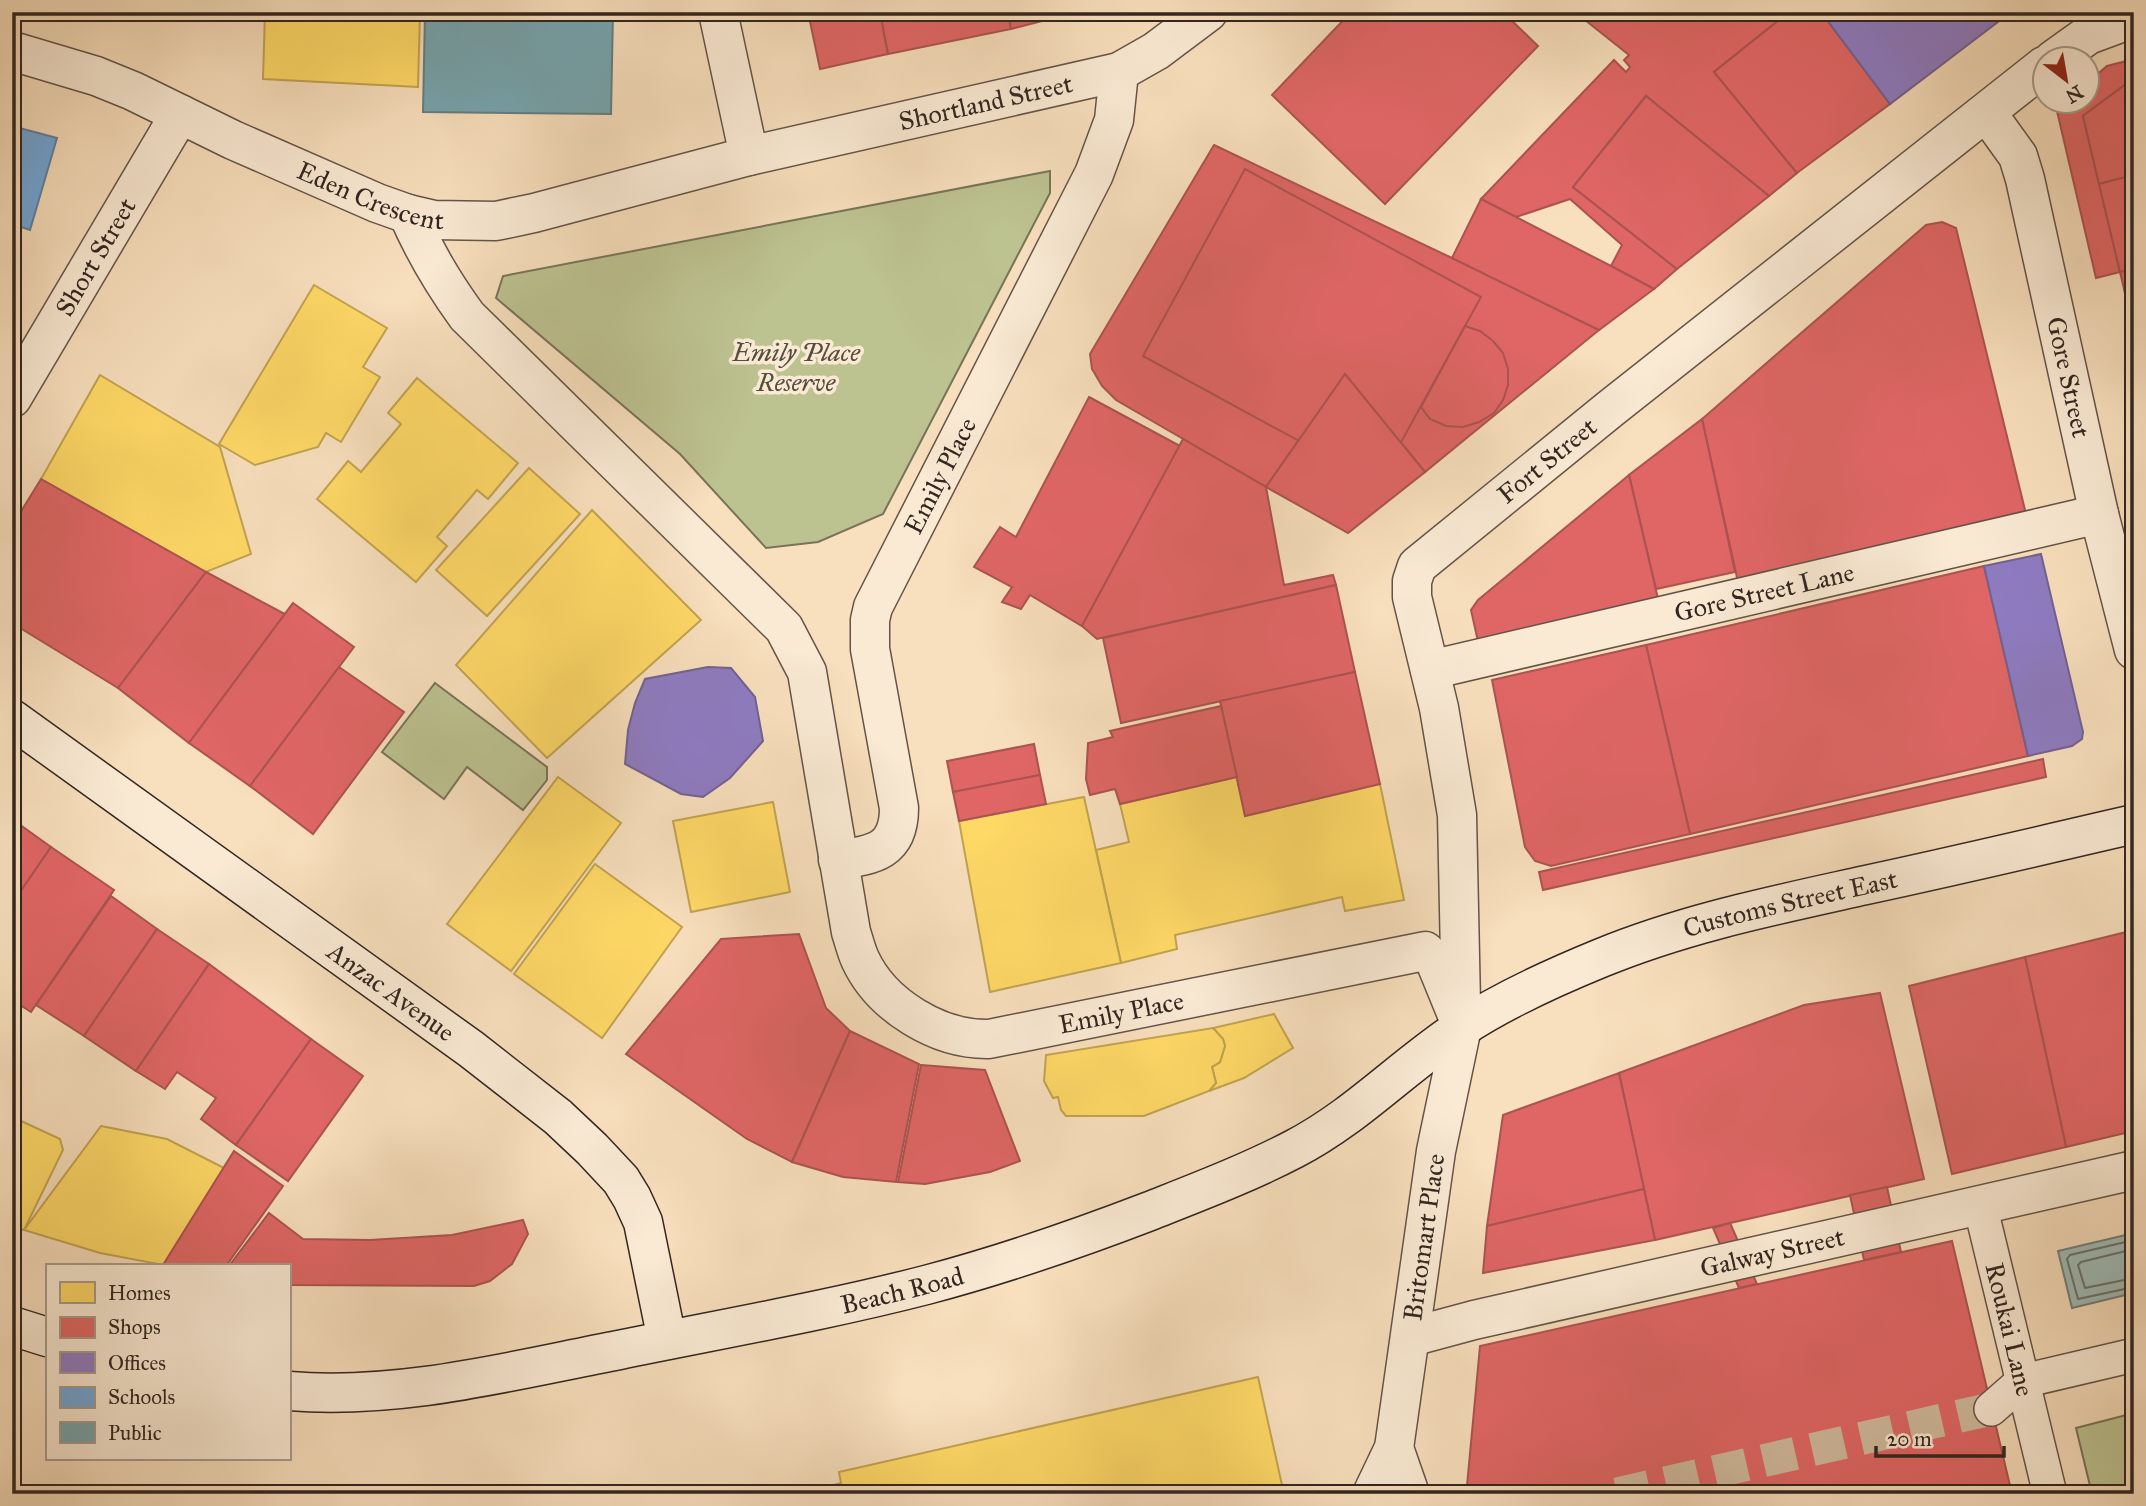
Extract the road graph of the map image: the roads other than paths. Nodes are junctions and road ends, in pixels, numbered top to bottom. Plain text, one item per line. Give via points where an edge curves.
1 (718, 12) edge
2 (1188, 18) edge
3 (2134, 18) edge
4 (2073, 46) edge
5 (12, 51) edge
6 (1119, 72) junction
7 (2030, 78) edge
8 (1987, 113) junction
9 (180, 114) junction
10 (748, 156) junction
11 (408, 214) junction
12 (12, 398) edge
13 (2099, 514) junction
14 (2134, 650) edge
15 (1430, 670) junction
16 (12, 719) edge
17 (2134, 824) edge
18 (838, 860) junction
19 (1462, 1027) junction
20 (2134, 1170) edge
21 (1980, 1205) junction
22 (12, 1326) edge
23 (46, 1337) edge
24 (1411, 1337) junction
25 (667, 1340) junction
26 (2134, 1355) edge
27 (2023, 1381) junction
28 (290, 1391) edge
29 (1991, 1409) tunnel mouth
30 (1394, 1448) junction
31 (1372, 1494) edge
32 (1410, 1494) edge
33 (2050, 1494) edge

1 - 10 street
2 - 6 street, Shortland Street
3 - 4 street via 2088,35
5 - 9 street, Eden Crescent via 134,90
6 - 10 street, Shortland Street
6 - 18 street, Emily Place via 1114,120 1094,174 873,607 870,649 899,823 885,847
7 - 8 street, Fort Street
8 - 13 street, Gore Street via 2018,156 2029,192
8 - 15 street, Fort Street via 1417,566 1412,597
9 - 11 street, Eden Crescent
9 - 12 street, Short Street
10 - 11 street, Eden Crescent via 496,221 434,220
11 - 18 street, Emily Place via 443,284 467,316 784,628 807,671
13 - 14 street, Gore Street
13 - 15 street, Gore Street Lane
15 - 19 street, Fort Street via 1457,815
16 - 25 street, Anzac Avenue via 471,1049 575,1133 621,1180 643,1222
17 - 19 street, Customs Street East via 1689,927 1598,959
18 - 19 street, Emily Place via 851,932 870,975 897,1006 959,1036 989,1039 1425,951 1435,961
19 - 24 street, Britomart Place via 1436,1152
19 - 25 street, Beach Road via 1333,1126 1293,1150 1203,1191 930,1284
20 - 21 street, Galway Street
21 - 24 street, Galway Street
21 - 27 street, Roukai Lane
22 - 23 street
24 - 30 street, Britomart Place
25 - 28 street, Beach Road via 445,1384 378,1391
26 - 27 street
27 - 29 street
27 - 33 street, Roukai Lane
30 - 31 street, Britomart Place
30 - 32 street, Britomart Place

